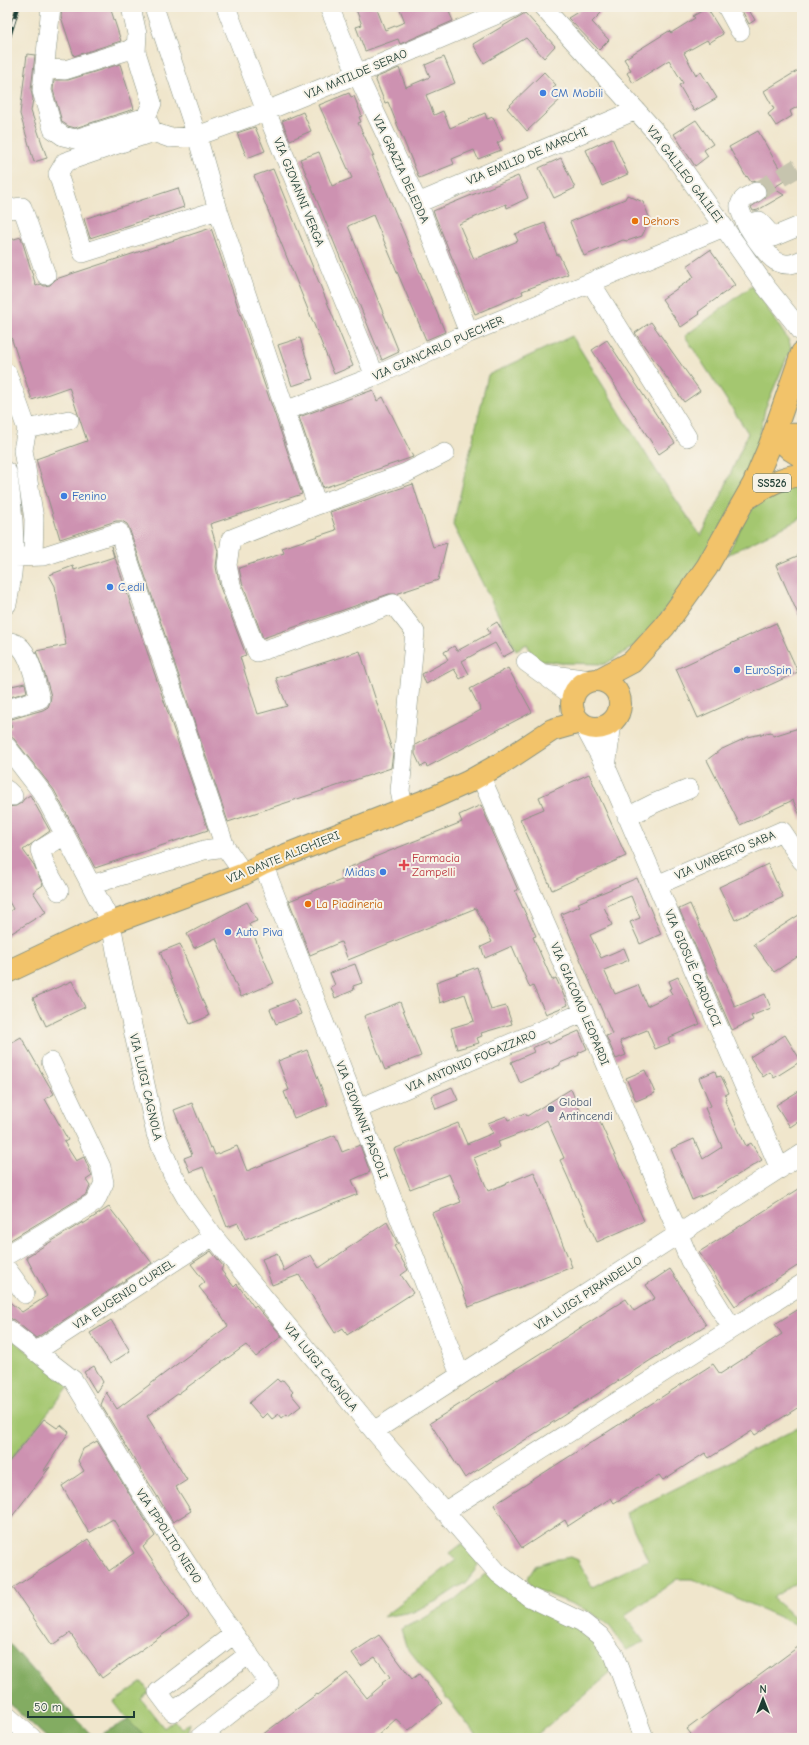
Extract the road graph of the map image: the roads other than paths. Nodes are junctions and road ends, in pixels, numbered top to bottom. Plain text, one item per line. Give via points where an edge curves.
1 (51, 7) edge
2 (131, 7) edge
3 (154, 7) edge
4 (226, 7) edge
5 (329, 7) edge
6 (514, 7) edge
7 (543, 7) edge
8 (727, 7) edge
9 (740, 31) dead end
10 (136, 45) junction
11 (44, 68) junction
12 (357, 74) junction
13 (636, 110) junction
14 (266, 111) junction
15 (149, 125) junction
16 (196, 136) junction
17 (756, 192) tunnel mouth
18 (418, 203) junction
19 (7, 208) edge
20 (218, 210) junction
21 (747, 223) junction
22 (802, 225) edge
23 (726, 229) junction
24 (802, 260) edge
25 (46, 275) dead end
26 (591, 283) junction
27 (802, 332) edge
28 (469, 333) junction
29 (802, 353) edge
30 (7, 373) edge
31 (375, 376) junction
32 (285, 411) junction
33 (69, 420) dead end
34 (27, 429) junction
35 (774, 434) junction
36 (802, 435) edge
37 (688, 437) dead end
38 (445, 453) dead end
39 (802, 457) edge
40 (7, 472) edge
41 (802, 475) edge
42 (746, 499) junction
43 (317, 505) junction
44 (24, 557) junction
45 (7, 604) edge
46 (7, 641) edge
47 (526, 662) dead end
48 (632, 662) junction
49 (543, 674) junction
50 (595, 680) junction
51 (620, 697) junction
52 (7, 709) edge
53 (577, 711) junction
54 (612, 723) junction
55 (7, 746) edge
56 (606, 768) junction
57 (480, 775) junction
58 (689, 789) dead end
59 (404, 810) junction
60 (627, 817) junction
61 (65, 835) junction
62 (225, 847) junction
63 (802, 861) edge
64 (263, 864) junction
65 (244, 874) junction
66 (92, 885) junction
67 (657, 885) junction
68 (59, 891) dead end
69 (111, 923) junction
70 (7, 972) edge
71 (584, 1012) junction
72 (52, 1062) dead end
73 (358, 1109) junction
74 (802, 1154) edge
75 (780, 1169) junction
76 (679, 1234) junction
77 (213, 1236) junction
78 (7, 1255) edge
79 (7, 1269) edge
80 (802, 1284) edge
81 (25, 1294) dead end
82 (732, 1328) junction
83 (7, 1329) edge
84 (35, 1352) junction
85 (460, 1375) junction
86 (374, 1431) junction
87 (444, 1512) junction
88 (234, 1634) junction
89 (249, 1654) junction
90 (7, 1716) edge
91 (32, 1738) edge
92 (199, 1738) edge
93 (644, 1738) edge

1 - 11 street
2 - 10 street via 137,34
3 - 16 street
4 - 14 street, VIA GIOVANNI VERGA
5 - 12 street, VIA GRAZIA DELEDDA
6 - 12 street, VIA MATILDE SERAO
7 - 13 street, VIA GALILEO GALILEI
8 - 9 street
10 - 11 street via 130,50 65,70
10 - 15 street via 152,103
11 - 15 street via 42,92 54,129 63,136 75,139
12 - 14 street, VIA MATILDE SERAO
12 - 18 street, VIA GRAZIA DELEDDA
13 - 18 street, VIA EMILIO DE MARCHI
13 - 23 street, VIA GALILEO GALILEI via 661,138
14 - 16 street, VIA MATILDE SERAO
14 - 31 street, VIA GIOVANNI VERGA
15 - 16 street, VIA MATILDE SERAO via 170,138
15 - 20 street via 65,162 58,174 83,253
16 - 20 street
17 - 21 street via 744,198 740,205 740,212
18 - 28 street, VIA GRAZIA DELEDDA
19 - 25 street via 22,207
20 - 32 street
21 - 22 street via 759,221 773,236
21 - 23 street, VIA GIANCARLO PUECHER
21 - 24 street via 771,259 788,265
23 - 26 street, VIA GIANCARLO PUECHER
23 - 27 street, VIA GALILEO GALILEI via 766,287
26 - 28 street, VIA GIANCARLO PUECHER
26 - 37 street
28 - 31 street, VIA GIANCARLO PUECHER
29 - 35 main road
30 - 34 street
31 - 32 street, VIA GIANCARLO PUECHER
32 - 43 street
33 - 34 street
34 - 44 street via 23,450 34,519
35 - 36 main road
35 - 39 main road
35 - 42 main road
38 - 43 street via 406,473
40 - 44 street
41 - 42 main road, SS526 via 770,483
42 - 48 main road via 688,596
43 - 59 street via 231,539 227,565 231,585 257,652 393,604 415,632 400,791
44 - 45 street
44 - 62 street via 44,556 119,532
46 - 52 street via 19,646 26,654 40,699
47 - 49 street
48 - 50 main road
48 - 51 main road
49 - 50 street
49 - 53 street
50 - 51 main road via 608,682
50 - 53 main road via 578,687
51 - 54 main road via 620,709
53 - 54 main road via 597,728
53 - 56 street, VIA GIOSUÈ CARDUCCI
53 - 57 main road, VIA DANTE ALIGHIERI via 502,763
54 - 56 street
55 - 61 street, VIA LUIGI CAGNOLA via 44,795
56 - 60 street, VIA GIOSUÈ CARDUCCI
57 - 59 main road, VIA DANTE ALIGHIERI
57 - 71 street, VIA GIACOMO LEOPARDI
58 - 60 street
59 - 64 main road, VIA DANTE ALIGHIERI
60 - 67 street, VIA GIOSUÈ CARDUCCI
61 - 66 street, VIA LUIGI CAGNOLA
61 - 68 street via 40,850 46,868
62 - 65 street
62 - 66 street via 204,850
63 - 67 street, VIA UMBERTO SABA via 782,831
64 - 65 main road, VIA DANTE ALIGHIERI
64 - 73 street, VIA GIOVANNI PASCOLI
65 - 69 main road, VIA DANTE ALIGHIERI
66 - 69 street, VIA LUIGI CAGNOLA
67 - 75 street, VIA GIOSUÈ CARDUCCI
69 - 70 main road, VIA DANTE ALIGHIERI
69 - 77 street, VIA LUIGI CAGNOLA via 156,1134 181,1190
71 - 73 street, VIA ANTONIO FOGAZZARO
71 - 76 street, VIA GIACOMO LEOPARDI
72 - 78 street via 101,1167 104,1183 95,1202
73 - 85 street, VIA GIOVANNI PASCOLI
74 - 75 street, VIA LUIGI PIRANDELLO
75 - 76 street, VIA LUIGI PIRANDELLO
76 - 82 street, VIA GIACOMO LEOPARDI via 690,1260
76 - 85 street, VIA LUIGI PIRANDELLO
77 - 84 street, VIA EUGENIO CURIEL
77 - 86 street, VIA LUIGI CAGNOLA
79 - 81 street
80 - 82 street
82 - 87 street
83 - 84 street, VIA IPPOLITO NIEVO
84 - 88 street, VIA IPPOLITO NIEVO via 73,1380 146,1501
85 - 86 street, VIA LUIGI PIRANDELLO
86 - 87 street, VIA LUIGI CAGNOLA
87 - 93 street, VIA LUIGI CAGNOLA via 505,1578 529,1597 582,1622 600,1636 614,1655
88 - 89 street, VIA IPPOLITO NIEVO
88 - 89 street via 158,1692 173,1712
89 - 92 street, VIA IPPOLITO NIEVO via 269,1683
90 - 91 street

